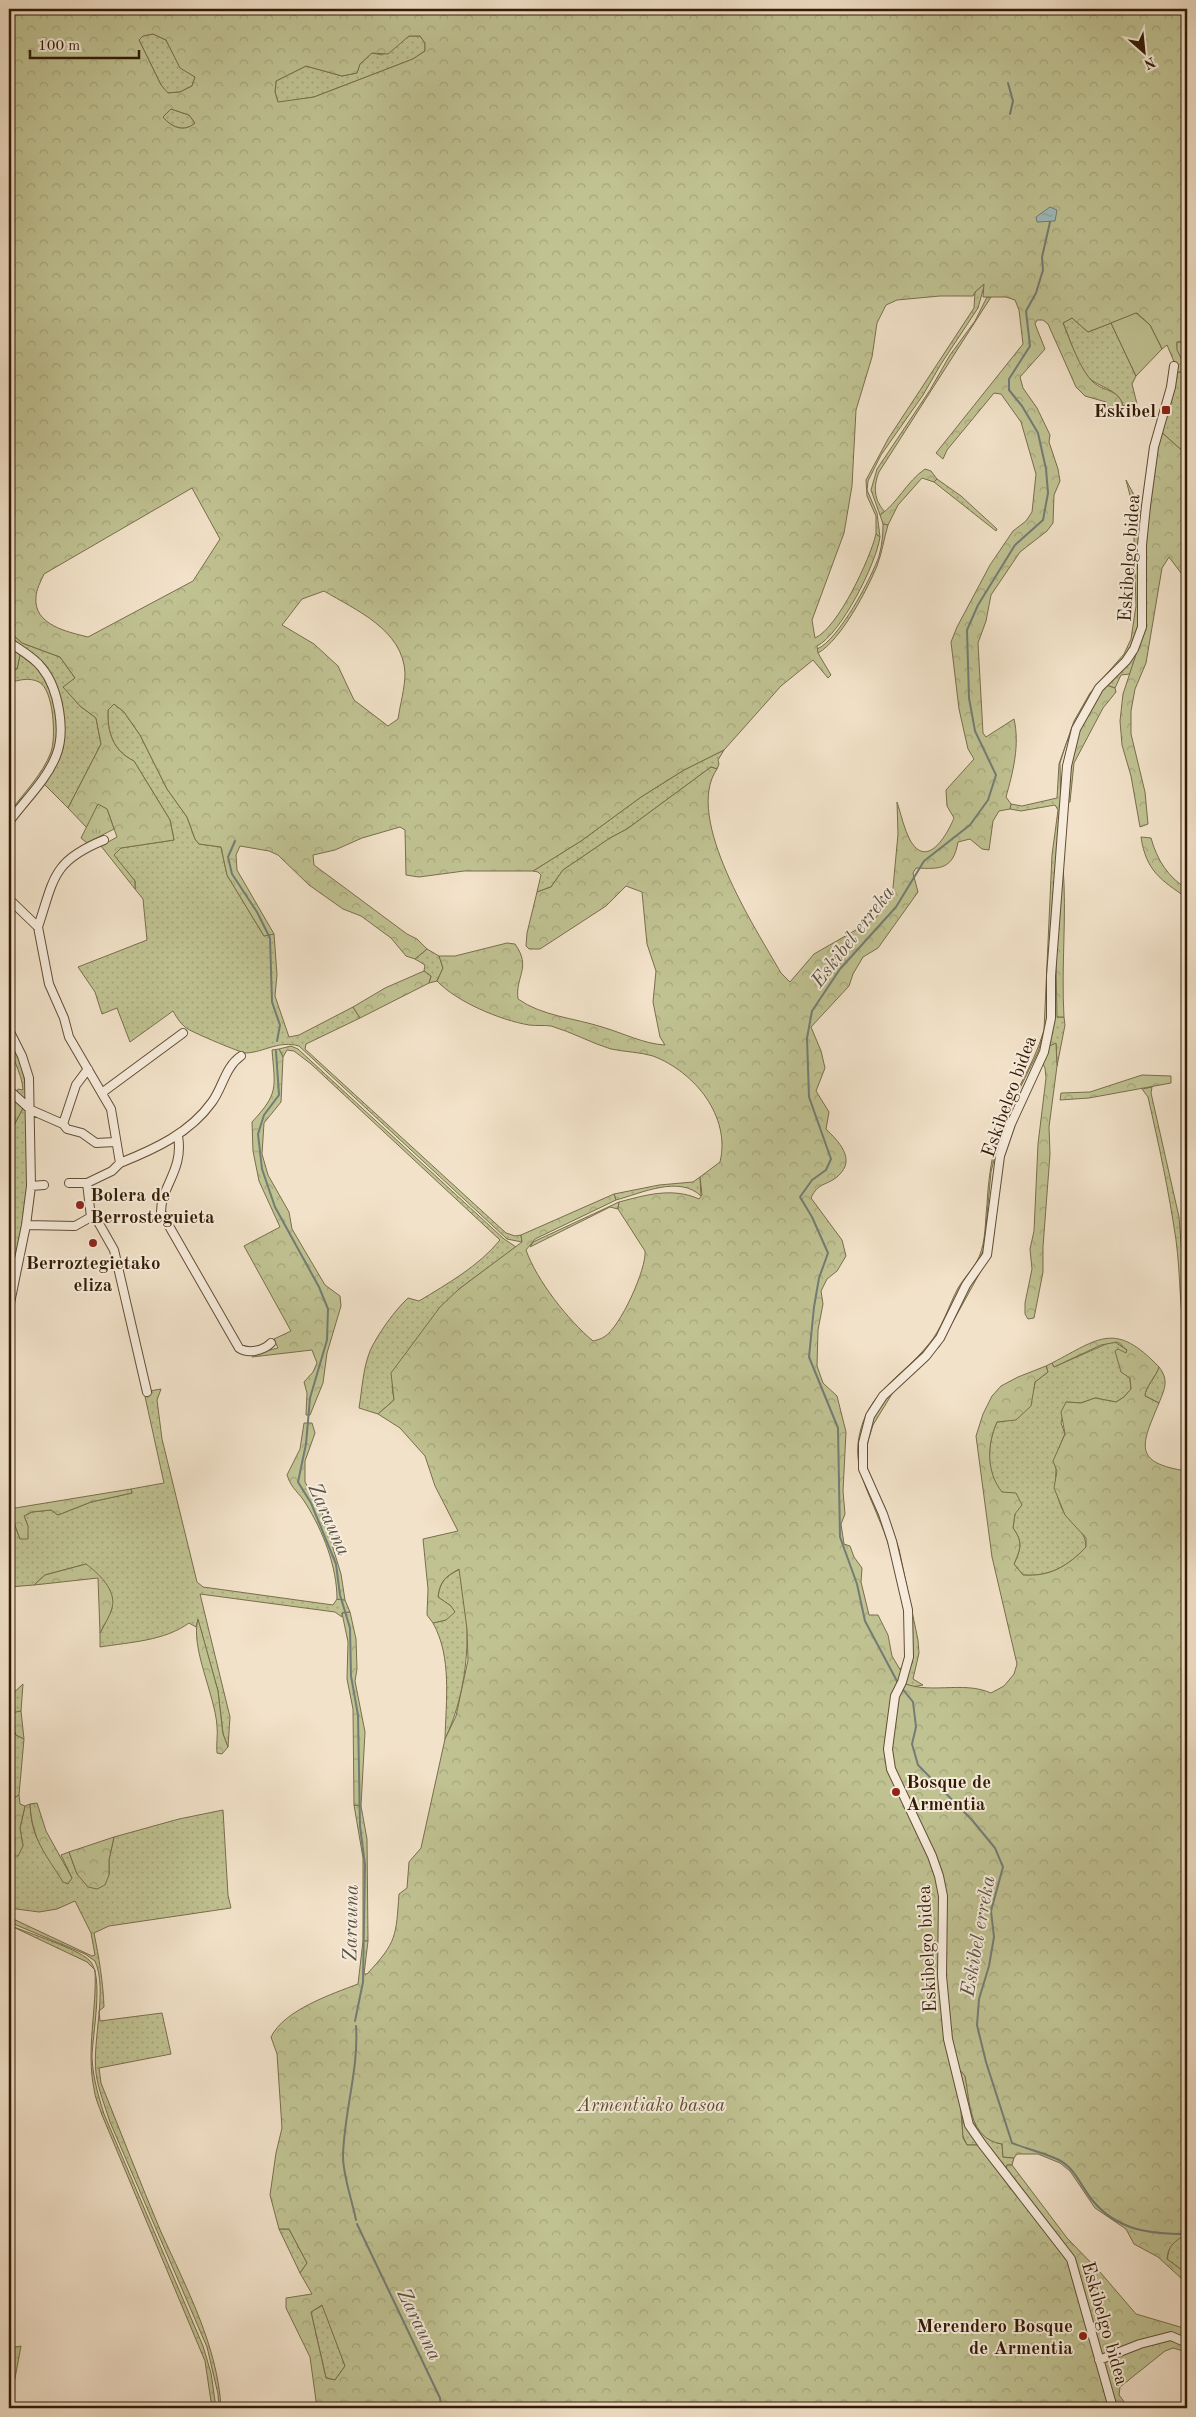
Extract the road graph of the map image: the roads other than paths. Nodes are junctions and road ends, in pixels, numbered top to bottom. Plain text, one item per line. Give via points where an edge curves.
1 (1174, 366) dead end
2 (9, 642) edge
3 (9, 822) edge
4 (104, 840) dead end
5 (9, 899) edge
6 (38, 927) junction
7 (9, 1030) edge
8 (183, 1033) dead end
9 (241, 1056) dead end
10 (88, 1069) junction
11 (9, 1090) edge
12 (103, 1092) junction
13 (31, 1110) junction
14 (63, 1124) junction
15 (178, 1136) junction
16 (115, 1142) junction
17 (120, 1162) junction
18 (69, 1183) dead end
19 (87, 1183) junction
20 (44, 1185) dead end
21 (31, 1186) junction
22 (91, 1217) junction
23 (26, 1225) junction
24 (9, 1308) edge
25 (271, 1343) dead end
26 (147, 1392) dead end
27 (1187, 2342) edge
28 (1099, 2360) junction
29 (1113, 2408) edge

1 - 28 street, Eskibelgo bidea via 1152,461 1142,545 1142,627 1126,661 1099,688 1076,729 1067,766 1051,976 1051,1018 1044,1052 1000,1156 987,1255 966,1285 940,1338 926,1356 883,1396 870,1416 863,1443 863,1469 892,1541 908,1610 908,1657 895,1696 888,1748 891,1770 932,1856 943,1896 941,1951 945,2019 964,2106 969,2125 982,2144 1071,2259
2 - 3 street via 33,659 47,676 53,690 60,731 58,749 48,770
4 - 6 street via 82,849 57,872
5 - 6 street
6 - 10 street via 49,984 69,1037
7 - 13 street via 29,1078
8 - 12 street
9 - 15 street via 233,1062 213,1101 197,1121
10 - 12 street
10 - 14 street via 76,1085
11 - 13 street
12 - 16 street via 111,1109
13 - 14 street
13 - 21 street
14 - 16 street via 96,1143
15 - 17 street
15 - 25 street via 180,1149 174,1176 160,1212 239,1348 245,1352 266,1348
16 - 17 street
17 - 19 street via 112,1171
18 - 19 street
19 - 22 street
20 - 21 street
21 - 23 street
22 - 23 street via 75,1226
22 - 26 street via 97,1220 114,1250
23 - 24 street
27 - 28 street via 1171,2336
28 - 29 street, Eskibelgo bidea

